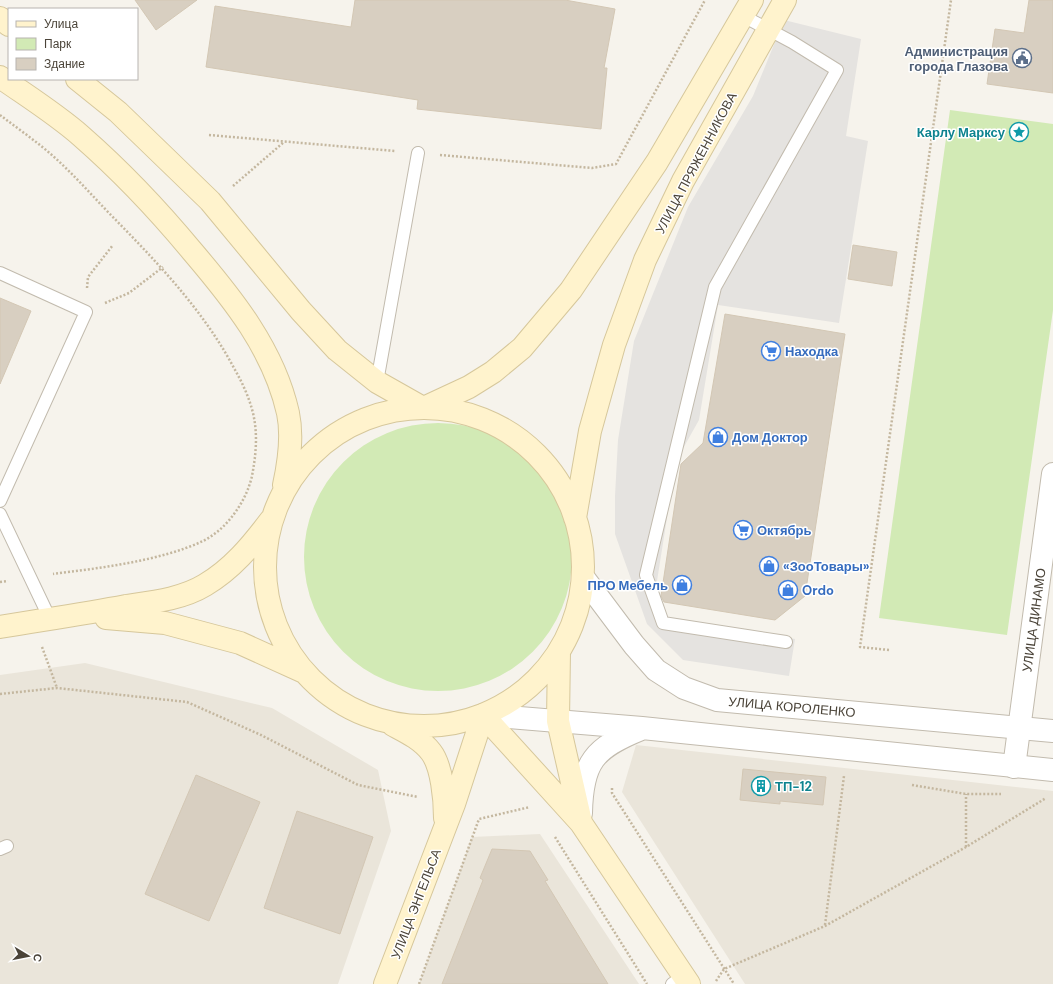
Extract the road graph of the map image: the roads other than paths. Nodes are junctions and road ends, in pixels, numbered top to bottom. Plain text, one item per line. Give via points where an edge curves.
1 (785, 0) edge
2 (747, 8) edge
3 (0, 18) edge
4 (8, 24) edge
5 (770, 30) junction
6 (0, 77) edge
7 (78, 80) edge
8 (418, 153) road end
9 (0, 273) edge
10 (377, 382) junction
11 (423, 408) junction
12 (1053, 474) edge
13 (283, 494) junction
14 (0, 501) edge
15 (0, 514) edge
16 (274, 515) junction
17 (575, 518) junction
18 (583, 577) junction
19 (73, 616) junction
20 (50, 619) junction
21 (0, 627) edge
22 (786, 642) dead end
23 (559, 651) junction
24 (304, 672) junction
25 (483, 715) junction
26 (558, 721) junction
27 (386, 722) junction
28 (1019, 727) junction
29 (642, 728) junction
30 (1053, 730) edge
31 (1014, 767) junction
32 (1053, 770) edge
33 (448, 810) junction
34 (581, 823) junction
35 (681, 981) edge
36 (385, 984) edge

1 - 5 main road, УЛИЦА ПРЯЖЕННИКОВА
2 - 5 lane
2 - 11 main road via 657,162 571,290 522,348 493,372 469,387
3 - 4 main road
5 - 17 main road, УЛИЦА ПРЯЖЕННИКОВА via 683,182 644,260 614,344 590,431
5 - 22 lane via 837,70 715,287 646,576 663,623
6 - 13 main road via 80,136 162,215 231,296 257,336 276,377 288,413 289,461
7 - 10 main road via 118,112 210,201 301,311 338,350
8 - 10 lane
9 - 14 lane via 86,312
10 - 11 main road
11 - 13 main road via 395,410 362,420 328,440 304,462
11 - 17 main road via 453,410 483,419 526,445 556,477
12 - 28 street, УЛИЦА ДИНАМО
13 - 16 main road
15 - 20 lane
16 - 19 main road via 252,544 228,569 204,585 173,598
16 - 24 main road via 266,552 268,599 285,645
17 - 18 main road via 583,557
18 - 23 main road via 573,623
18 - 28 street, УЛИЦА КОРОЛЕНКО via 656,670 684,688 717,700
19 - 20 main road
19 - 24 main road via 165,623 240,643
20 - 21 main road
23 - 25 main road via 549,666 522,692
23 - 26 main road
24 - 27 main road via 355,711
25 - 26 street
25 - 27 main road via 438,726
25 - 33 main road, УЛИЦА ЭНГЕЛЬСА
25 - 34 main road
26 - 29 street
26 - 34 main road
27 - 33 main road via 414,736 432,752
28 - 30 street, УЛИЦА КОРОЛЕНКО
28 - 31 street, УЛИЦА ДИНАМО
29 - 31 street
29 - 34 street via 608,744 589,764 582,788
31 - 32 street
33 - 36 main road, УЛИЦА ЭНГЕЛЬСА
34 - 35 main road

